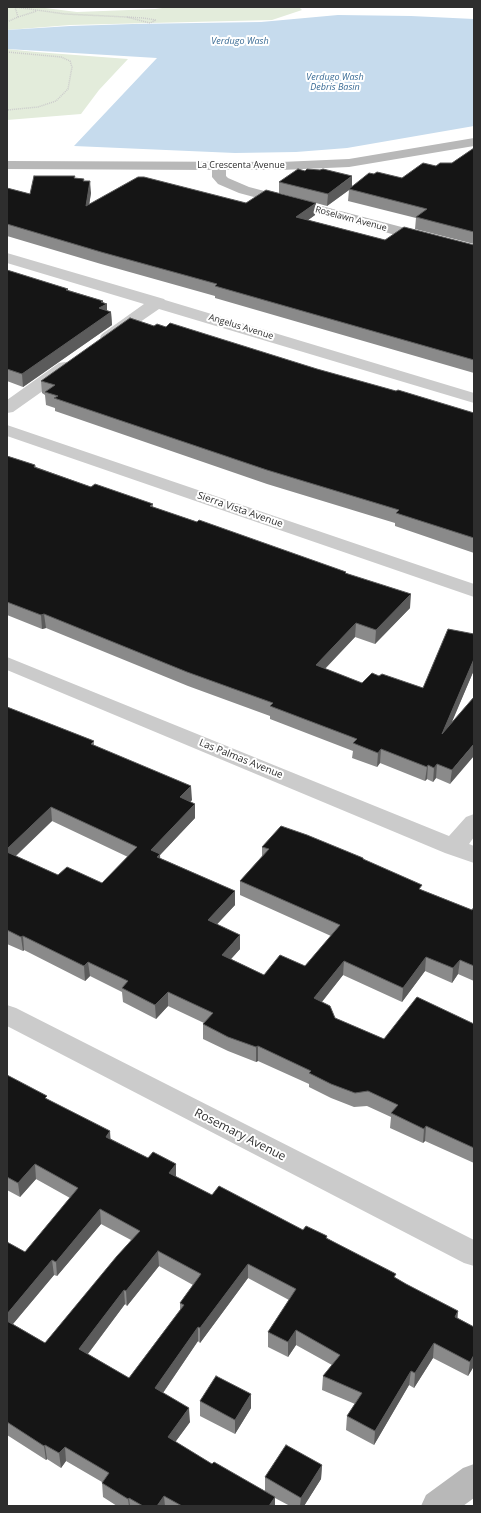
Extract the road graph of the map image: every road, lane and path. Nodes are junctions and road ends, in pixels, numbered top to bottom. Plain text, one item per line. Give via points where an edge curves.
1 (15, 7) edge
2 (40, 11) junction
3 (18, 17) junction
4 (126, 17) junction
5 (7, 22) edge
6 (7, 52) edge
7 (7, 110) edge
8 (474, 142) edge
9 (7, 165) edge
10 (219, 165) junction
11 (474, 251) edge
12 (7, 258) edge
13 (158, 302) junction
14 (97, 345) edge
15 (78, 359) edge
16 (474, 398) edge
17 (7, 408) edge
18 (7, 430) edge
19 (474, 591) edge
20 (7, 663) edge
21 (474, 822) edge
22 (453, 847) junction
23 (474, 855) edge
24 (7, 1015) edge
25 (474, 1254) edge
26 (474, 1479) edge
27 (437, 1506) edge

1 - 2 path
1 - 3 path
2 - 3 path
2 - 4 path
3 - 5 path
4 - 4 path via 152,18 156,20 143,22
6 - 7 path via 61,57 70,61 72,67 68,89 56,101 38,107
8 - 10 main road, La Crescenta Avenue via 349,163
9 - 10 main road, La Crescenta Avenue
10 - 11 main road, Roselawn Avenue via 219,177 244,190
12 - 13 street, Angelus Avenue
13 - 14 street
13 - 16 street, Angelus Avenue
15 - 17 street
18 - 19 street, Sierra Vista Avenue
20 - 22 street, Las Palmas Avenue
21 - 22 street
22 - 23 street, Las Palmas Avenue
24 - 25 street, Rosemary Avenue
26 - 27 main road

